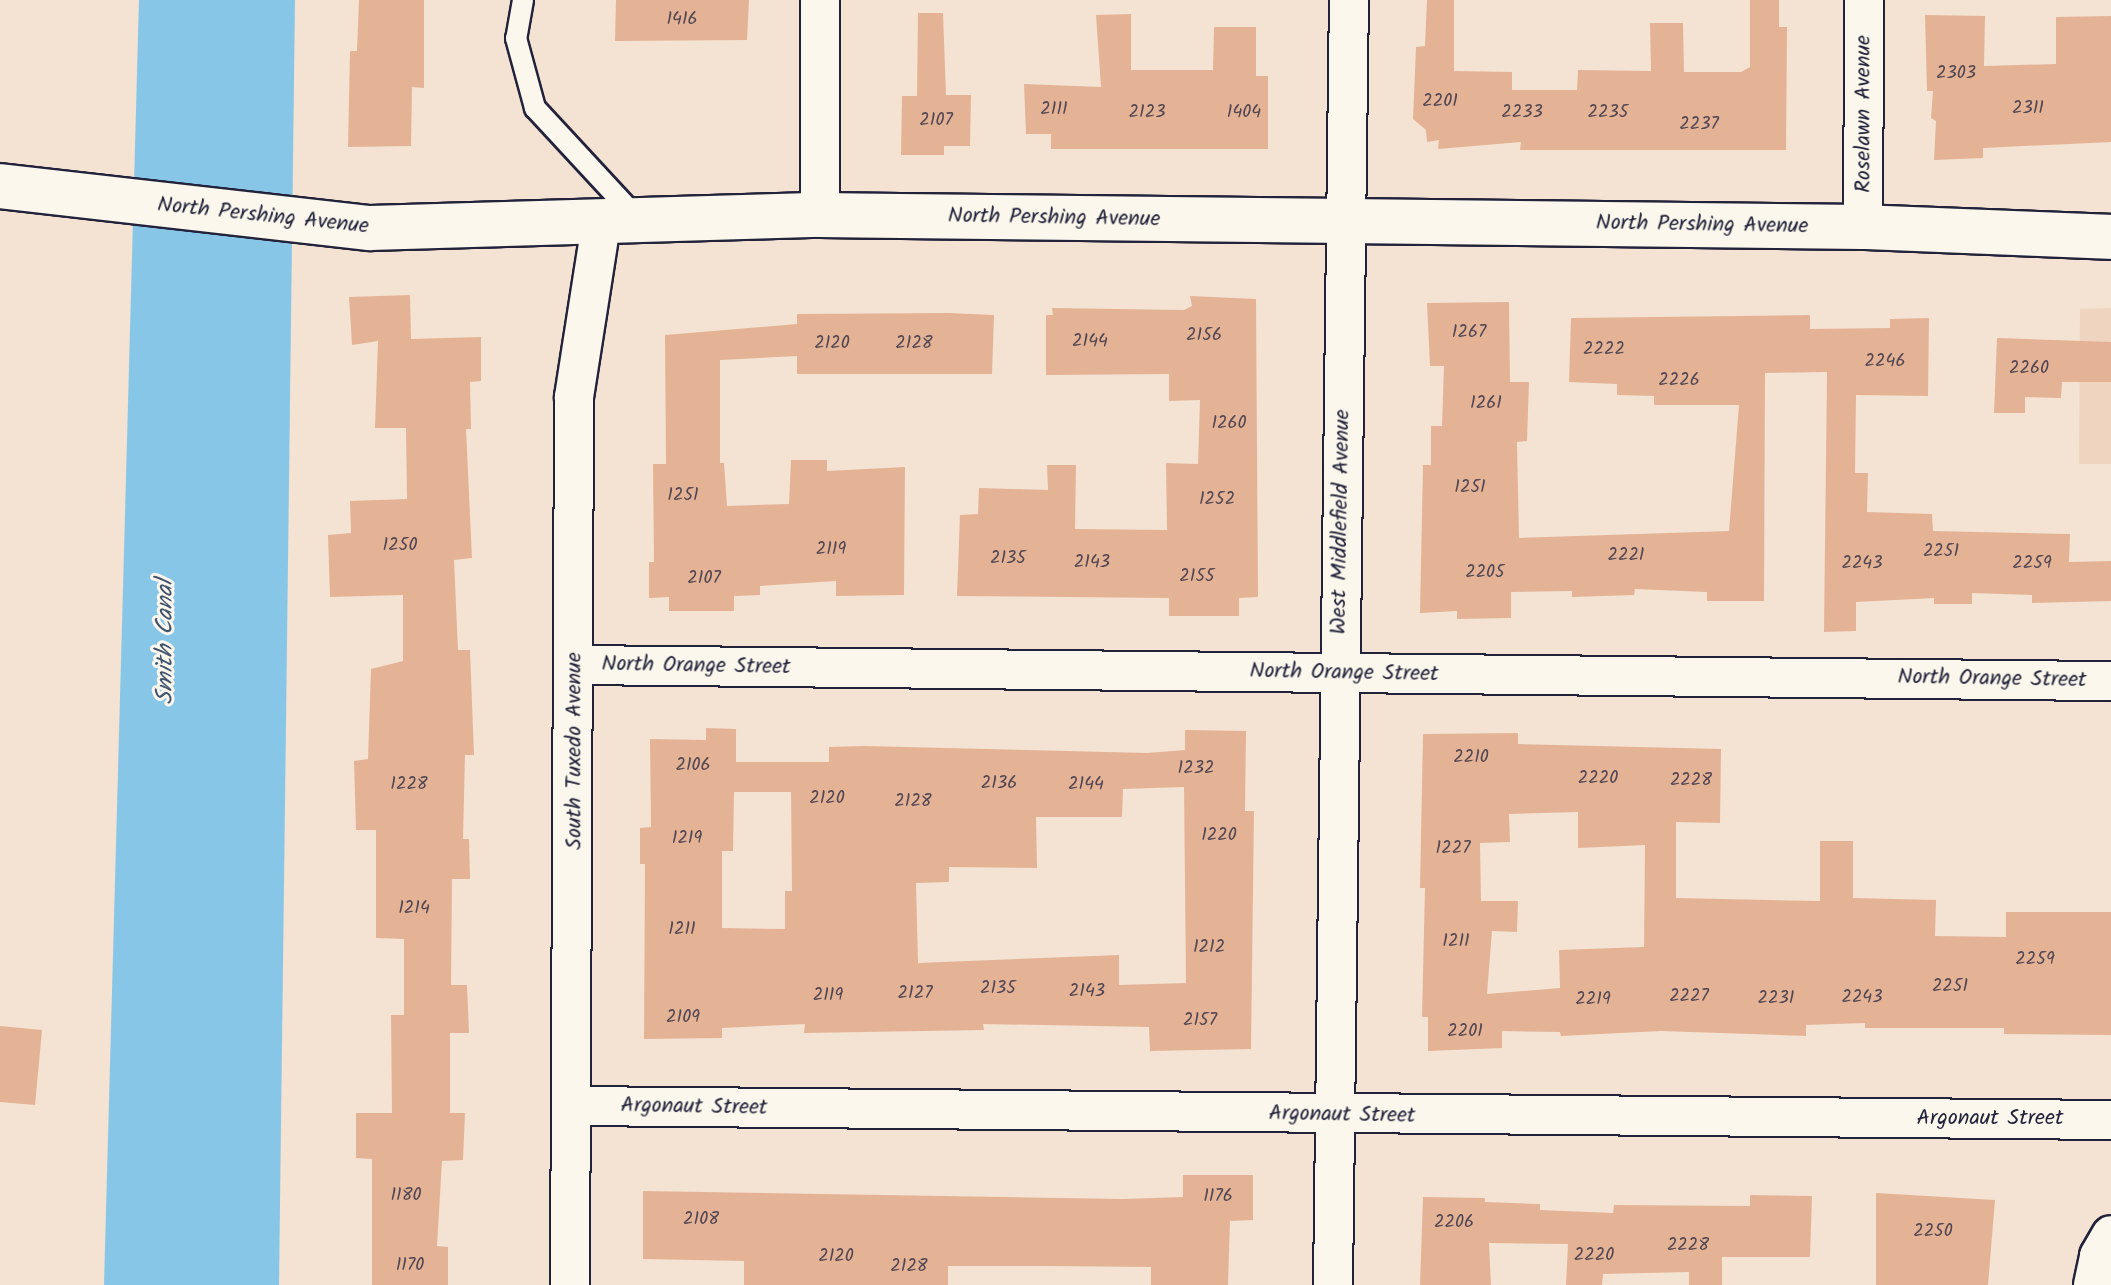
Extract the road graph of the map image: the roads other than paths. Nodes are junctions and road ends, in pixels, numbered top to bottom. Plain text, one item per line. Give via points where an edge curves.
1 (523, 0) edge
2 (820, 0) edge
3 (1349, 0) edge
4 (1864, 0) edge
5 (0, 186) edge
6 (820, 215) junction
7 (621, 220) junction
8 (1348, 221) junction
9 (1863, 227) junction
10 (2111, 237) edge
11 (576, 665) junction
12 (1338, 673) junction
13 (2111, 681) edge
14 (572, 1106) junction
15 (1334, 1116) junction
16 (2111, 1120) edge
17 (2111, 1235) edge
18 (570, 1285) edge
19 (1333, 1285) edge
20 (2093, 1285) edge

1 - 7 lane via 516,38 535,108
2 - 6 street
3 - 8 street, West Middlefield Avenue
4 - 9 street, Roselawn Avenue
5 - 7 main road, North Pershing Avenue via 308,225
6 - 7 main road, North Pershing Avenue
6 - 8 main road, North Pershing Avenue
7 - 11 street, South Tuxedo Avenue via 574,397
8 - 9 main road, North Pershing Avenue
8 - 12 street, West Middlefield Avenue
9 - 10 main road, North Pershing Avenue
11 - 12 street, North Orange Street
11 - 14 street, South Tuxedo Avenue
12 - 13 street, North Orange Street
12 - 15 street, West Middlefield Avenue
14 - 15 street, Argonaut Street
14 - 18 street, South Tuxedo Avenue
15 - 16 street, Argonaut Street
15 - 19 street, West Middlefield Avenue
17 - 20 street via 2099,1256

